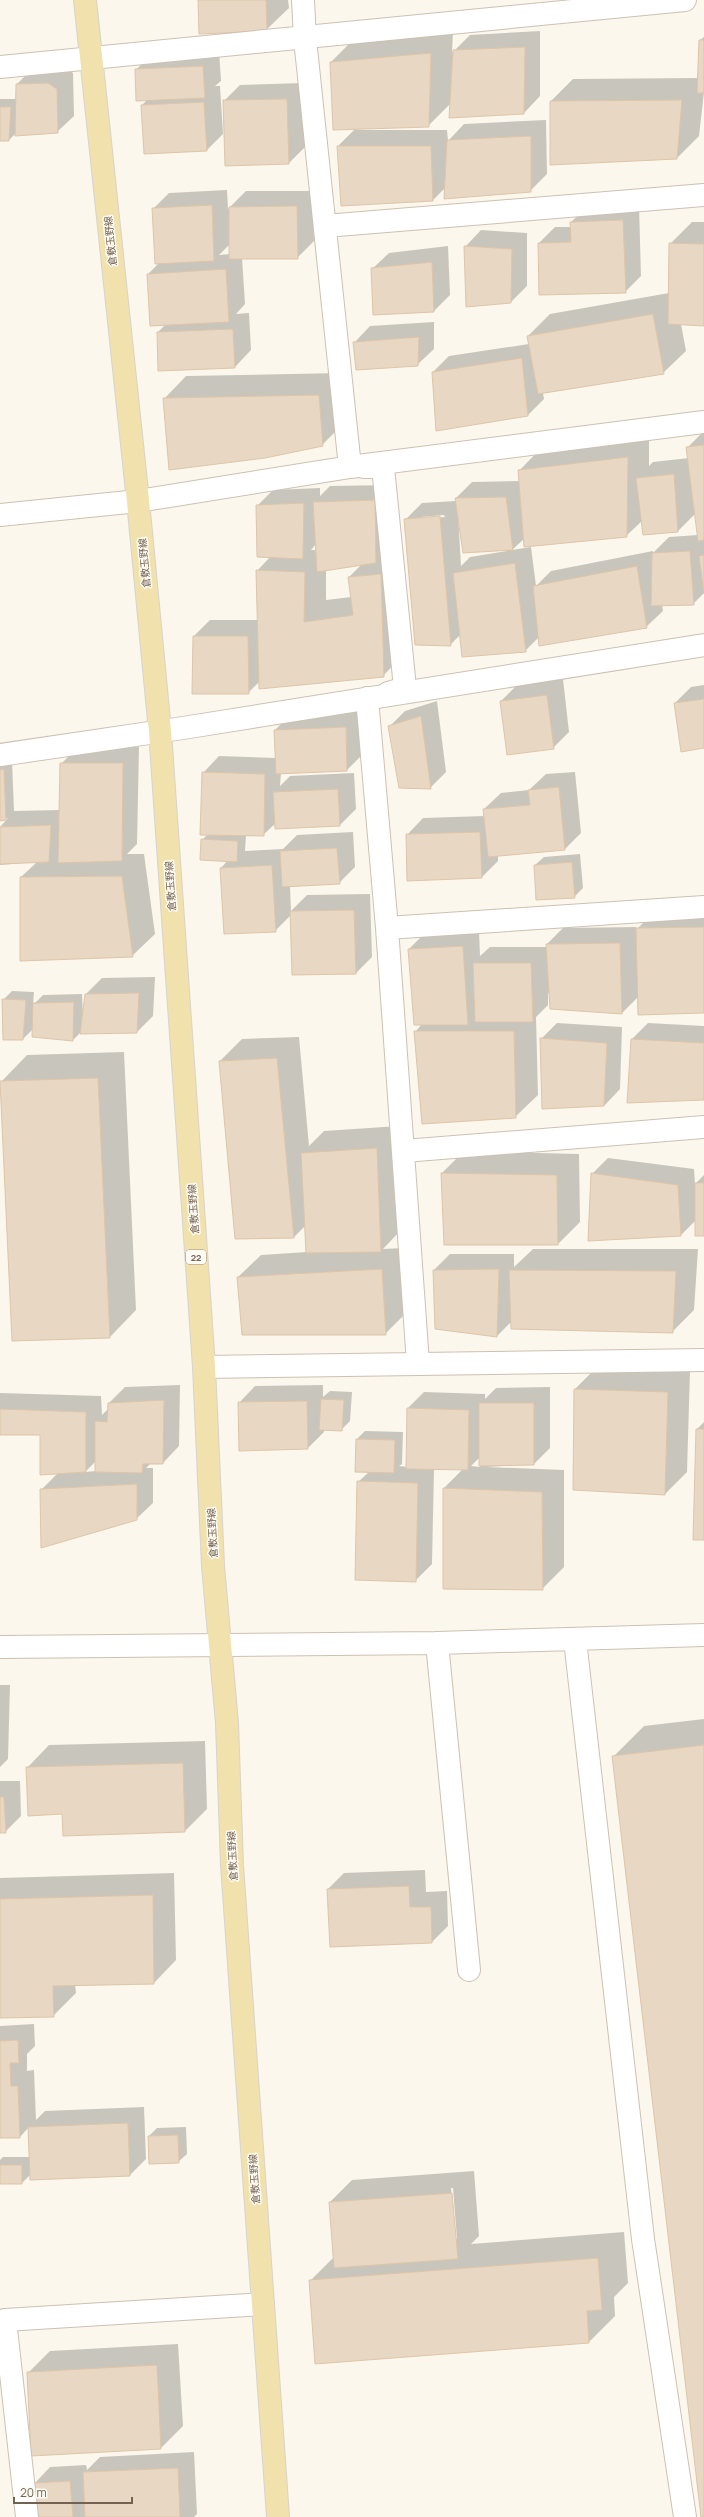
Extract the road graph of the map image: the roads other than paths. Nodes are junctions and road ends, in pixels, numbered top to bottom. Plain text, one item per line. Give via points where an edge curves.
1 (85, 0) edge
2 (303, 0) edge
3 (685, 0) edge
4 (305, 39) junction
5 (90, 60) junction
6 (0, 67) edge
7 (704, 195) edge
8 (325, 226) junction
9 (704, 422) edge
10 (350, 467) junction
11 (138, 501) junction
12 (0, 515) edge
13 (704, 645) edge
14 (367, 698) junction
15 (160, 731) junction
16 (0, 755) edge
17 (704, 907) edge
18 (387, 928) junction
19 (704, 1127) edge
20 (404, 1151) junction
21 (704, 1360) edge
22 (418, 1363) junction
23 (204, 1367) junction
24 (704, 1635) edge
25 (575, 1640) junction
26 (437, 1643) junction
27 (220, 1646) junction
28 (0, 1647) edge
29 (469, 1970) dead end
30 (263, 2304) junction
31 (27, 2517) edge
32 (278, 2517) edge
33 (685, 2517) edge

1 - 5 main road, 倉敷玉野線 / 22
2 - 4 street
3 - 4 street
4 - 5 street
4 - 8 street
5 - 6 street
5 - 11 main road, 倉敷玉野線 / 22
7 - 8 street
8 - 10 street
9 - 10 street
10 - 11 street
10 - 14 street via 383,468 405,688
11 - 12 street
11 - 15 main road, 倉敷玉野線 / 22
13 - 14 street
14 - 15 street
14 - 18 street
15 - 16 street
15 - 23 main road, 倉敷玉野線 / 22
17 - 18 street
18 - 20 street
19 - 20 street
20 - 22 street
21 - 22 street
22 - 23 street
23 - 27 main road, 倉敷玉野線 / 22 via 213,1566
24 - 25 street
25 - 26 street
25 - 33 street via 643,2239
26 - 27 street
26 - 29 street
27 - 28 street
27 - 30 main road, 倉敷玉野線 / 22 via 227,1723 232,1865
30 - 31 street via 5,2320
30 - 32 main road, 倉敷玉野線 / 22

